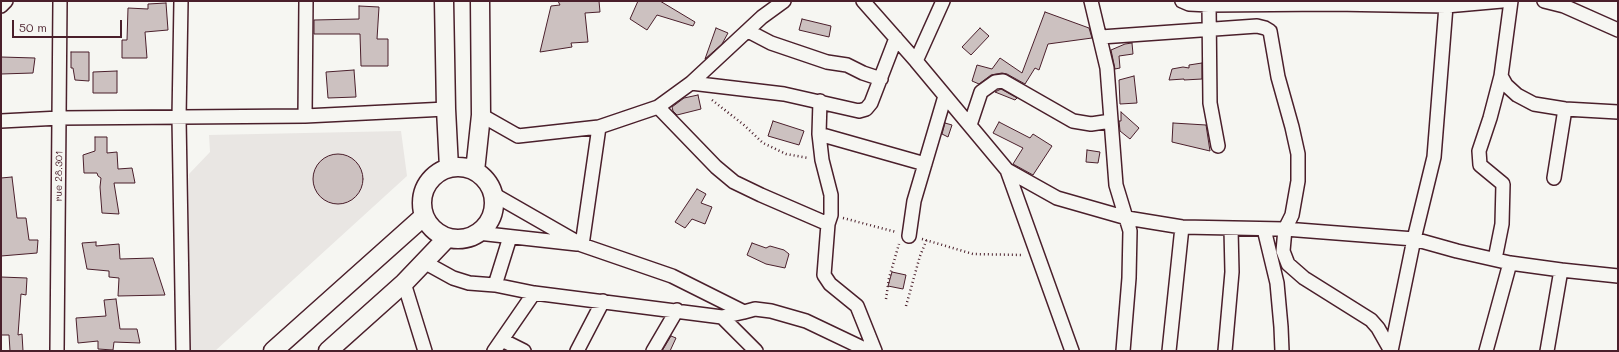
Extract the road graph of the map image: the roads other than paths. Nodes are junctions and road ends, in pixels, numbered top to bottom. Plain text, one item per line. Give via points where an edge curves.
1 (6, 1) edge
2 (60, 1) edge
3 (181, 1) edge
4 (306, 1) edge
5 (444, 1) edge
6 (480, 1) edge
7 (784, 1) edge
8 (863, 1) edge
9 (943, 1) edge
10 (1091, 1) edge
11 (1182, 1) edge
12 (1502, 1) edge
13 (1511, 1) edge
14 (1544, 1) edge
15 (1209, 5) junction
16 (1, 6) edge
17 (1446, 6) junction
18 (1209, 30) junction
19 (1618, 30) edge
20 (748, 31) junction
21 (1101, 37) junction
22 (896, 38) junction
23 (916, 61) junction
24 (1501, 76) junction
25 (881, 79) junction
26 (691, 83) junction
27 (945, 96) junction
28 (820, 101) junction
29 (658, 107) junction
30 (446, 109) junction
31 (1565, 109) junction
32 (1618, 112) edge
33 (481, 115) junction
34 (305, 116) junction
35 (60, 118) junction
36 (179, 118) junction
37 (1, 121) edge
38 (1111, 121) junction
39 (970, 125) junction
40 (599, 127) junction
41 (819, 134) junction
42 (1218, 146) dead end
43 (924, 164) junction
44 (450, 168) junction
45 (1007, 170) junction
46 (475, 172) junction
47 (1554, 178) dead end
48 (493, 194) junction
49 (423, 217) junction
50 (1127, 218) junction
51 (830, 220) junction
52 (1182, 227) junction
53 (1231, 229) junction
54 (1264, 229) junction
55 (1285, 229) junction
56 (478, 233) junction
57 (905, 235) road end
58 (510, 237) junction
59 (447, 238) junction
60 (1414, 239) junction
61 (582, 245) junction
62 (1495, 259) junction
63 (424, 262) junction
64 (1510, 263) junction
65 (1561, 270) junction
66 (1618, 276) edge
67 (404, 282) junction
68 (495, 285) junction
69 (534, 293) junction
70 (603, 300) junction
71 (677, 310) junction
72 (744, 312) junction
73 (722, 317) junction
74 (502, 340) junction
75 (56, 351) edge
76 (183, 351) edge
77 (273, 351) edge
78 (328, 351) edge
79 (425, 351) edge
80 (494, 351) edge
81 (524, 351) edge
82 (577, 351) edge
83 (653, 351) edge
84 (756, 351) edge
85 (869, 351) edge
86 (875, 351) edge
87 (1072, 351) edge
88 (1123, 351) edge
89 (1169, 351) edge
90 (1225, 351) edge
91 (1282, 351) edge
92 (1391, 351) edge
93 (1486, 351) edge
94 (1547, 351) edge

1 - 16 street
2 - 35 street, rue 28.301
3 - 36 street
4 - 34 street
5 - 30 main road
6 - 33 main road
7 - 20 street
8 - 22 street
9 - 23 street
10 - 21 street
11 - 15 street
12 - 17 street
13 - 24 street
14 - 19 street via 1564,6
15 - 17 street
15 - 18 street
17 - 60 street via 1434,157
18 - 21 street
18 - 42 street via 1210,103
18 - 55 street via 1257,26 1270,31 1278,77 1298,154 1296,193 1292,215
20 - 25 street via 771,43 827,62 846,65
20 - 26 street
21 - 38 street via 1107,68
22 - 23 street
22 - 25 street
23 - 27 street
24 - 31 street via 1517,95 1534,104
24 - 62 street via 1479,151 1480,165 1503,184 1502,224
25 - 28 street via 866,109 859,111
26 - 28 street
26 - 29 street
27 - 39 street
27 - 43 street
28 - 41 street
29 - 40 street
29 - 51 street via 734,182
30 - 34 street
30 - 44 main road
31 - 32 street
31 - 47 street
33 - 40 street via 518,136
33 - 46 main road
34 - 36 street
35 - 36 street
35 - 37 street
35 - 75 street, rue 28.301
36 - 76 street
38 - 39 street via 1091,124 1073,121 1003,81 995,82 981,92
38 - 50 street via 1116,185
39 - 45 street
40 - 61 street
41 - 43 street
41 - 51 street via 822,160 831,195
43 - 57 street
44 - 46 main road via 463,167
44 - 49 main road via 435,174 425,186 421,201
45 - 50 street via 1057,198
45 - 87 street
46 - 48 main road via 486,181
48 - 56 main road via 494,209 488,223
48 - 61 street
49 - 59 main road via 432,229
49 - 77 main road
50 - 52 street
50 - 88 street via 1131,247
51 - 86 street via 824,274 826,279 856,306
52 - 53 street
52 - 89 street
53 - 54 street
53 - 90 street via 1232,272
54 - 55 street
54 - 91 street via 1277,283
55 - 60 street
55 - 92 street via 1283,251 1288,264 1304,278 1372,320
56 - 58 street
56 - 59 main road via 456,240
58 - 61 street
58 - 68 street
59 - 63 main road
60 - 62 street
60 - 92 street
61 - 72 street via 672,276
62 - 64 street
63 - 67 main road
63 - 68 street via 453,278
64 - 65 street
64 - 93 street
65 - 66 street
65 - 94 street
67 - 78 main road
67 - 79 street
68 - 69 street
69 - 70 street
69 - 74 street
70 - 71 street
70 - 82 street
71 - 73 street
71 - 83 street
72 - 73 street
72 - 85 street via 755,309 771,311 806,321
73 - 84 street
74 - 80 street
74 - 81 street

